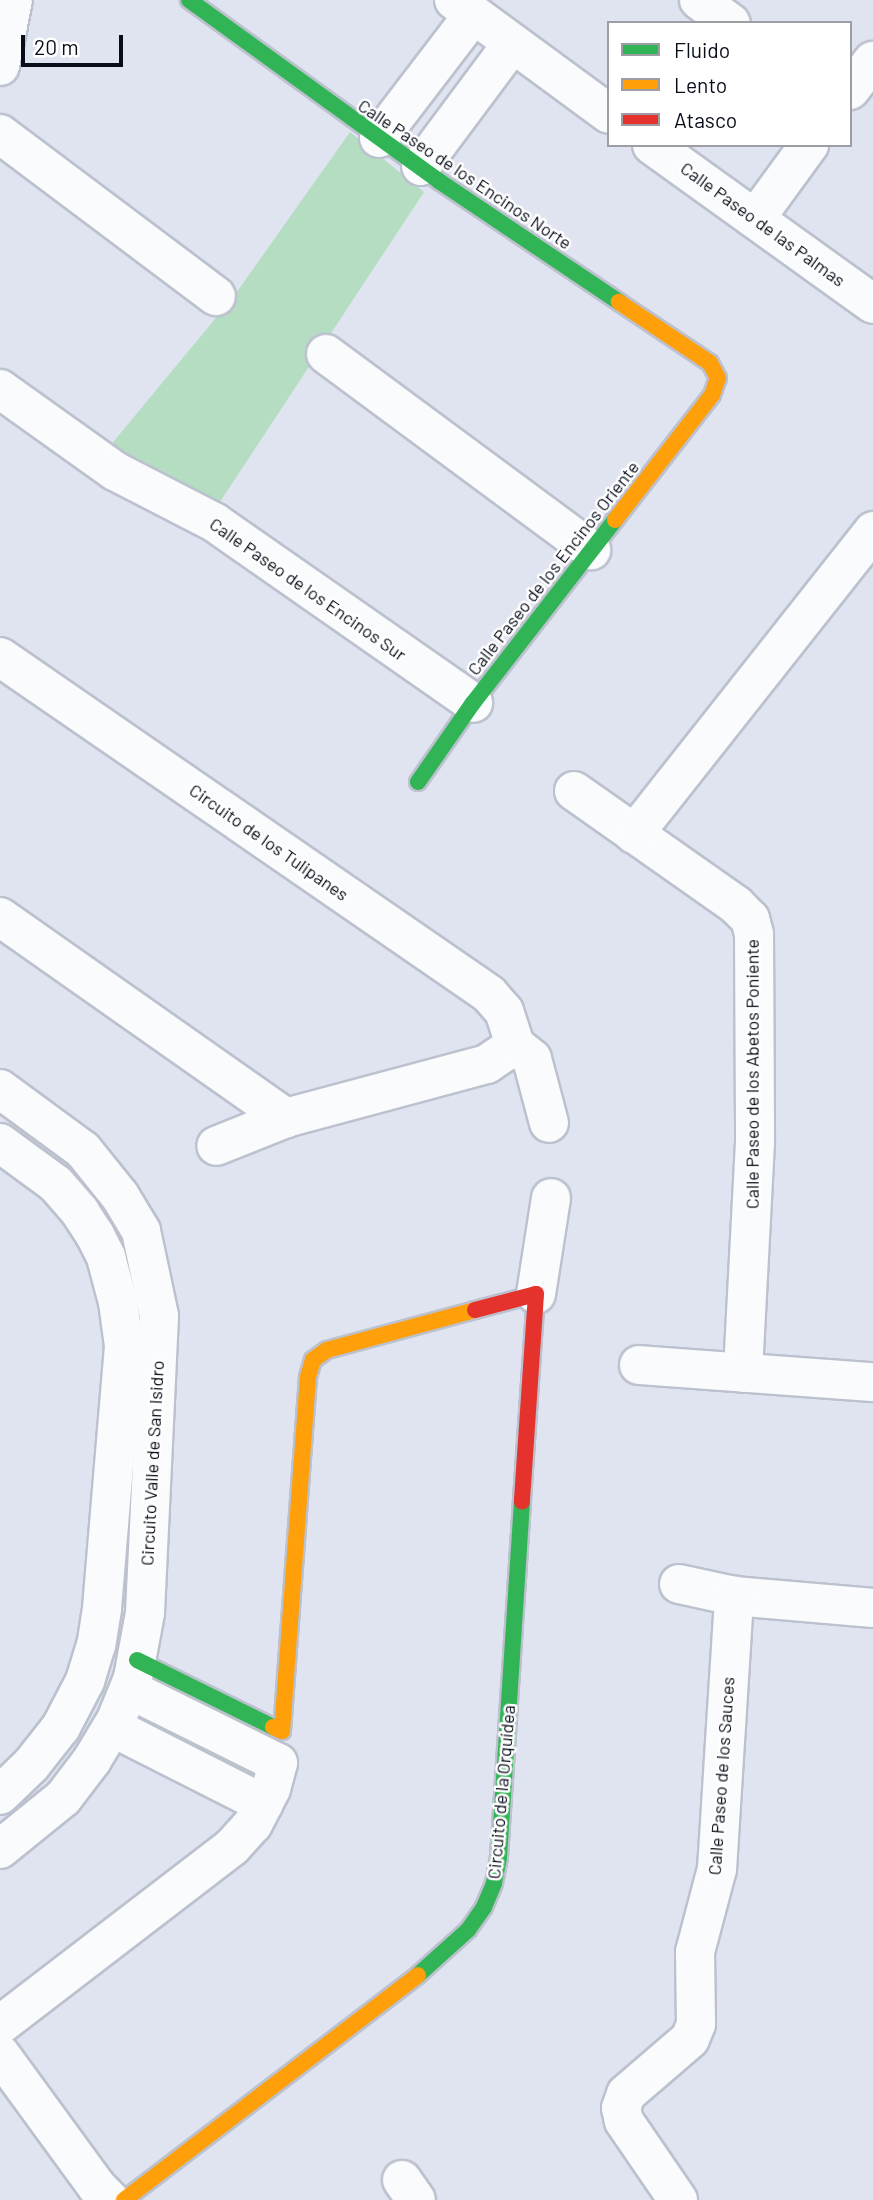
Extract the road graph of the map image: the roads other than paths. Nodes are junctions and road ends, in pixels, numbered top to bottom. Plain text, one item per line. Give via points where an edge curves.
1 (13, 0) edge
2 (189, 0) edge
3 (699, 0) edge
4 (464, 8) edge
5 (728, 21) edge
6 (512, 44) junction
7 (873, 61) edge
8 (0, 66) edge
9 (852, 87) edge
10 (607, 113) edge
11 (0, 134) edge
12 (379, 138) junction
13 (655, 147) edge
14 (808, 147) edge
15 (421, 166) junction
16 (755, 219) junction
17 (216, 296) dead end
18 (873, 304) edge
19 (326, 354) dead end
20 (718, 378) joint
21 (0, 389) edge
22 (873, 531) edge
23 (591, 550) junction
24 (0, 657) edge
25 (472, 704) junction
26 (418, 782) dead end
27 (574, 791) dead end
28 (634, 834) junction
29 (0, 917) edge
30 (515, 1045) junction
31 (0, 1089) edge
32 (286, 1118) junction
33 (549, 1123) dead end
34 (0, 1143) edge
35 (216, 1146) dead end
36 (551, 1198) dead end
37 (536, 1294) junction
38 (639, 1365) dead end
39 (743, 1373) junction
40 (139, 1382) junction
41 (873, 1382) edge
42 (680, 1584) dead end
43 (734, 1596) junction
44 (873, 1608) edge
45 (133, 1675) junction
46 (112, 1727) junction
47 (0, 1795) edge
48 (264, 1804) junction
49 (0, 1849) edge
50 (0, 2025) edge
51 (0, 2054) edge
52 (110, 2200) edge
53 (124, 2200) edge
54 (678, 2200) edge

1 - 8 street
2 - 12 street, Calle Paseo de los Encinos Norte
3 - 5 street
4 - 6 street
4 - 12 street
6 - 10 street
6 - 15 street
7 - 9 street
11 - 17 street
12 - 15 street, Calle Paseo de los Encinos Norte
13 - 16 street, Calle Paseo de las Palmas
14 - 16 street
15 - 20 street, Calle Paseo de los Encinos Norte via 710,363
16 - 18 street, Calle Paseo de las Palmas
19 - 23 street
20 - 23 street, Calle Paseo de los Encinos Oriente via 712,395
21 - 25 street, Calle Paseo de los Encinos Sur via 115,471 214,522
22 - 28 street
23 - 25 street, Calle Paseo de los Encinos Oriente
24 - 30 street, Circuito de los Tulipanes via 489,995 504,1011
25 - 26 street, Calle Paseo de los Encinos Oriente
27 - 28 street, Calle Paseo de los Abetos Poniente
28 - 39 street, Calle Paseo de los Abetos Poniente via 736,905 750,919 754,934 755,1142
29 - 32 street
30 - 32 street via 487,1064
30 - 33 street, Circuito de los Tulipanes via 532,1059
31 - 40 street, Circuito Valle de San Isidro via 83,1150 141,1231 159,1316
32 - 35 street
34 - 40 street, Circuito Valle de San Isidro via 56,1184 80,1212 106,1257 124,1346
36 - 37 street, Circuito de la Orquídea
37 - 45 street via 327,1350 313,1360 308,1377 282,1731
37 - 53 street, Circuito de la Orquídea via 499,1857 484,1907 442,1956
38 - 39 street
39 - 41 street
40 - 45 street, Circuito Valle de San Isidro via 145,1613
40 - 47 street, Circuito Valle de San Isidro via 96,1645 85,1681 61,1727
42 - 43 street
43 - 44 street
43 - 54 street, Calle Paseo de los Sauces via 717,1869 695,1952 696,2024 690,2039 626,2094 621,2108 624,2121
45 - 46 street, Circuito Valle de San Isidro
45 - 48 street via 278,1763
46 - 48 street
46 - 49 street, Circuito Valle de San Isidro via 63,1797
48 - 50 street via 232,1847
51 - 52 street

